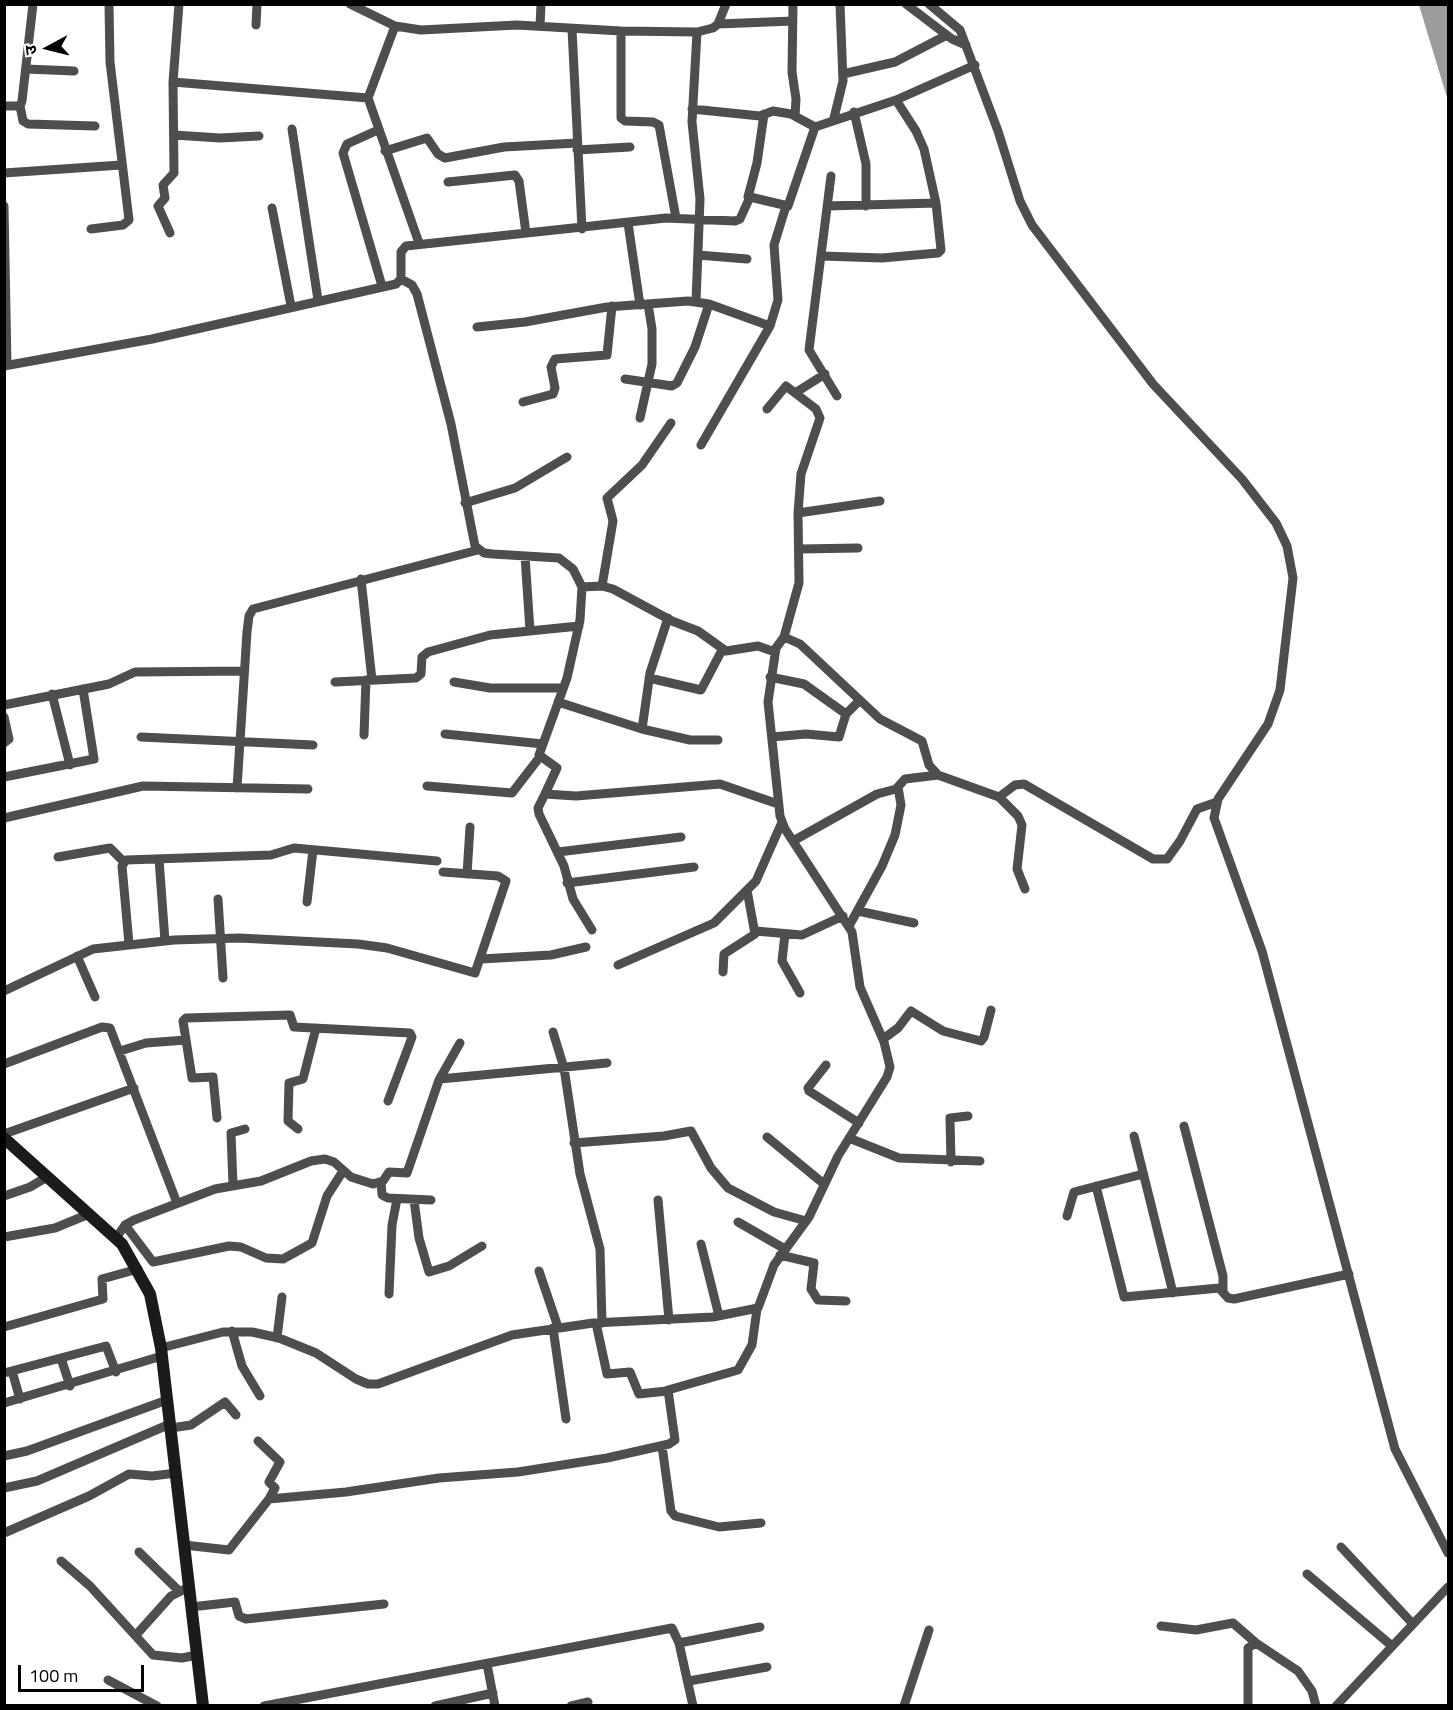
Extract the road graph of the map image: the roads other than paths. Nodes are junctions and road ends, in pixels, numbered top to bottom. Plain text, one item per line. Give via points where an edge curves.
1 (33, 4) edge
2 (109, 4) edge
3 (179, 4) edge
4 (257, 4) edge
5 (350, 4) edge
6 (541, 4) edge
7 (726, 4) edge
8 (794, 4) edge
9 (840, 4) edge
10 (906, 4) edge
11 (929, 4) edge
12 (793, 21) junction
13 (718, 24) junction
14 (256, 25) dead end
15 (395, 26) junction
16 (540, 26) junction
17 (572, 29) junction
18 (621, 31) junction
19 (697, 32) junction
20 (946, 35) junction
21 (966, 45) junction
22 (975, 65) junction
23 (26, 69) junction
24 (74, 71) dead end
25 (843, 74) junction
26 (173, 82) junction
27 (368, 98) junction
28 (896, 100) junction
29 (4, 106) edge
30 (20, 106) junction
31 (692, 109) junction
32 (854, 112) junction
33 (765, 114) junction
34 (795, 116) junction
35 (834, 118) junction
36 (95, 126) dead end
37 (815, 127) junction
38 (292, 129) dead end
39 (378, 130) junction
40 (174, 135) junction
41 (259, 136) dead end
42 (577, 146) junction
43 (630, 147) dead end
44 (385, 151) junction
45 (121, 165) junction
46 (4, 173) edge
47 (831, 176) dead end
48 (448, 182) dead end
49 (748, 197) junction
50 (936, 203) junction
51 (4, 206) edge
52 (786, 206) junction
53 (827, 206) junction
54 (866, 206) junction
55 (272, 208) dead end
56 (676, 218) junction
57 (700, 218) junction
58 (628, 223) junction
59 (91, 229) dead end
60 (582, 229) junction
61 (170, 233) dead end
62 (526, 233) junction
63 (419, 243) junction
64 (698, 255) junction
65 (822, 256) junction
66 (747, 260) dead end
67 (401, 279) junction
68 (382, 286) junction
69 (318, 300) junction
70 (696, 302) junction
71 (6, 304) edge
72 (644, 304) junction
73 (709, 304) junction
74 (291, 306) junction
75 (612, 306) junction
76 (770, 326) junction
77 (477, 327) dead end
78 (6, 365) edge
79 (825, 374) junction
80 (625, 379) dead end
81 (650, 383) junction
82 (795, 393) junction
83 (837, 396) dead end
84 (523, 402) dead end
85 (766, 410) dead end
86 (639, 418) dead end
87 (671, 423) dead end
88 (701, 445) dead end
89 (567, 457) dead end
90 (880, 501) dead end
91 (465, 503) junction
92 (798, 513) junction
93 (858, 548) dead end
94 (800, 549) junction
95 (478, 550) junction
96 (525, 556) junction
97 (361, 579) junction
98 (602, 586) junction
99 (582, 587) junction
100 (668, 618) junction
101 (579, 626) junction
102 (530, 631) junction
103 (784, 637) junction
104 (722, 650) junction
105 (775, 652) junction
106 (244, 671) junction
107 (770, 677) junction
108 (649, 678) junction
109 (369, 680) junction
110 (334, 682) dead end
111 (454, 682) dead end
112 (83, 688) junction
113 (563, 688) junction
114 (52, 694) junction
115 (859, 701) junction
116 (558, 702) junction
117 (4, 705) edge
118 (846, 714) junction
119 (4, 717) edge
120 (642, 729) junction
121 (445, 734) dead end
122 (364, 735) dead end
123 (141, 737) dead end
124 (772, 737) junction
125 (240, 740) junction
126 (718, 740) dead end
127 (4, 743) edge
128 (543, 744) junction
129 (314, 746) dead end
130 (539, 758) junction
131 (70, 765) junction
132 (938, 775) junction
133 (4, 777) edge
134 (427, 786) dead end
135 (898, 787) junction
136 (237, 788) junction
137 (308, 789) dead end
138 (545, 794) junction
139 (999, 796) junction
140 (1217, 802) junction
141 (778, 804) junction
142 (4, 818) edge
143 (782, 822) junction
144 (470, 827) dead end
145 (681, 837) dead end
146 (793, 841) junction
147 (313, 850) junction
148 (558, 852) junction
149 (58, 857) dead end
150 (159, 859) junction
151 (123, 861) junction
152 (436, 861) dead end
153 (694, 867) dead end
154 (443, 872) dead end
155 (467, 874) junction
156 (567, 883) junction
157 (1025, 889) dead end
158 (747, 890) junction
159 (218, 899) dead end
160 (307, 902) dead end
161 (858, 911) junction
162 (843, 916) junction
163 (914, 923) dead end
164 (849, 926) junction
165 (592, 930) dead end
166 (755, 931) junction
167 (785, 934) junction
168 (222, 939) junction
169 (165, 940) junction
170 (129, 944) junction
171 (586, 947) dead end
172 (77, 956) junction
173 (481, 959) junction
174 (618, 965) dead end
175 (723, 972) dead end
176 (223, 978) dead end
177 (4, 991) edge
178 (800, 993) dead end
179 (95, 997) dead end
180 (991, 1010) dead end
181 (316, 1028) junction
182 (553, 1032) dead end
183 (883, 1039) junction
184 (186, 1040) junction
185 (460, 1043) dead end
186 (120, 1051) junction
187 (4, 1064) edge
188 (607, 1064) dead end
189 (826, 1065) dead end
190 (564, 1068) junction
191 (440, 1079) junction
192 (134, 1088) junction
193 (388, 1101) dead end
194 (968, 1116) dead end
195 (217, 1118) dead end
196 (859, 1123) junction
197 (1184, 1125) dead end
198 (245, 1129) dead end
199 (298, 1129) dead end
200 (7, 1134) edge
201 (1134, 1136) dead end
202 (767, 1137) dead end
203 (849, 1138) junction
204 (574, 1143) junction
205 (980, 1161) dead end
206 (951, 1162) junction
207 (343, 1171) junction
208 (1143, 1174) junction
209 (47, 1177) junction
210 (381, 1182) junction
211 (824, 1184) junction
212 (233, 1185) junction
213 (1096, 1186) junction
214 (4, 1196) edge
215 (397, 1199) junction
216 (414, 1200) junction
217 (431, 1200) dead end
218 (658, 1200) dead end
219 (177, 1203) junction
220 (89, 1214) junction
221 (1067, 1216) dead end
222 (738, 1221) dead end
223 (806, 1221) junction
224 (120, 1232) junction
225 (4, 1237) edge
226 (701, 1244) dead end
227 (482, 1246) dead end
228 (782, 1252) junction
229 (138, 1269) junction
230 (539, 1271) dead end
231 (1348, 1274) junction
232 (1223, 1290) junction
233 (1173, 1293) junction
234 (389, 1294) dead end
235 (282, 1297) dead end
236 (846, 1301) dead end
237 (757, 1309) junction
238 (719, 1316) junction
239 (669, 1320) junction
240 (599, 1323) junction
241 (4, 1327) edge
242 (556, 1328) junction
243 (232, 1330) junction
244 (277, 1338) junction
245 (164, 1349) junction
246 (61, 1358) junction
247 (8, 1372) edge
248 (116, 1372) junction
249 (69, 1386) junction
250 (667, 1391) junction
251 (260, 1396) dead end
252 (20, 1399) junction
253 (167, 1400) junction
254 (4, 1403) edge
255 (236, 1414) dead end
256 (566, 1419) dead end
257 (175, 1427) junction
258 (258, 1441) dead end
259 (662, 1446) junction
260 (4, 1456) edge
261 (176, 1473) junction
262 (4, 1488) edge
263 (269, 1500) junction
264 (761, 1523) dead end
265 (4, 1533) edge
266 (189, 1546) junction
267 (1341, 1547) dead end
268 (139, 1552) dead end
269 (1449, 1553) edge
270 (61, 1561) dead end
271 (1307, 1574) dead end
272 (1449, 1587) edge
273 (184, 1589) junction
274 (384, 1604) dead end
275 (197, 1607) junction
276 (1413, 1624) junction
277 (1161, 1626) dead end
278 (760, 1627) dead end
279 (929, 1630) dead end
280 (136, 1635) junction
281 (679, 1643) junction
282 (1256, 1643) junction
283 (1392, 1646) junction
284 (197, 1655) junction
285 (487, 1664) junction
286 (767, 1667) dead end
287 (108, 1680) dead end
288 (689, 1681) junction
289 (493, 1693) junction
290 (588, 1702) dead end
291 (453, 1704) edge
292 (1341, 1704) edge
293 (157, 1706) edge
294 (203, 1706) edge
295 (264, 1706) edge
296 (435, 1706) edge
297 (495, 1706) edge
298 (571, 1706) edge
299 (693, 1706) edge
300 (904, 1706) edge
301 (1248, 1706) edge
302 (1316, 1706) edge

1 - 23 street
2 - 45 street via 110,62
3 - 26 street
4 - 14 street
5 - 15 street
6 - 16 street
7 - 13 street
8 - 12 street
9 - 25 street
10 - 20 street
11 - 21 street via 960,30
12 - 13 street
12 - 34 street
13 - 19 street
15 - 16 street via 421,30
15 - 27 street
16 - 17 street
17 - 18 street
17 - 42 street
18 - 19 street
18 - 56 street via 621,118 625,122 659,125
19 - 31 street
20 - 21 street
20 - 25 street via 895,62
21 - 22 street
22 - 28 street
22 - 140 street via 1020,201 1032,225 1153,384 1242,480 1276,523 1287,546 1293,578 1275,709
23 - 24 street
23 - 30 street
25 - 35 street
26 - 27 street
26 - 40 street
27 - 39 street
28 - 32 street
28 - 50 street via 924,149
29 - 30 street
30 - 36 street via 23,121 28,124
31 - 33 street
31 - 57 street
32 - 35 street
32 - 54 street via 865,158
33 - 34 street via 773,111
33 - 49 street
34 - 37 street
35 - 37 street
37 - 52 street via 790,204
38 - 69 street
39 - 44 street
39 - 68 street via 347,144 343,153
40 - 41 street
40 - 61 street via 174,173 163,185 165,198 158,206
42 - 43 street
42 - 44 street via 504,147 445,158 427,138
42 - 60 street
44 - 63 street
45 - 46 street
45 - 59 street via 129,220 123,225
47 - 53 street
48 - 62 street via 515,175
49 - 52 street
49 - 57 street via 738,220
50 - 54 street
50 - 65 street via 942,248 938,253 882,258
51 - 71 street
52 - 76 street via 774,245 778,300
53 - 54 street
53 - 65 street
55 - 74 street
56 - 57 street
56 - 58 street
57 - 64 street
58 - 60 street
58 - 72 street
60 - 62 street
62 - 63 street
63 - 67 street via 400,252
64 - 66 street
64 - 70 street
65 - 79 street via 809,350
67 - 68 street
67 - 91 street via 412,285 417,294 451,424
68 - 69 street
69 - 74 street
70 - 72 street
70 - 73 street
71 - 78 street
72 - 75 street
72 - 81 street via 653,351
73 - 76 street
73 - 81 street via 695,347 677,383
74 - 78 street via 152,339
75 - 77 street
75 - 84 street via 608,354 555,359 551,363 553,394
76 - 88 street
79 - 82 street
79 - 83 street
80 - 81 street
81 - 86 street
82 - 85 street via 785,386
82 - 92 street via 816,409 820,418 804,461
87 - 98 street via 642,465 607,498 613,521
89 - 91 street via 515,488
90 - 92 street
91 - 95 street via 471,539
92 - 94 street
93 - 94 street
94 - 103 street via 799,583
95 - 96 street via 493,555
95 - 97 street
96 - 99 street via 560,558 573,569
96 - 102 street
97 - 106 street via 253,609
97 - 109 street
98 - 99 street
98 - 100 street
99 - 101 street
100 - 104 street via 698,631
100 - 108 street
101 - 102 street
101 - 113 street
102 - 109 street via 480,637 429,652 422,657 421,674 416,678
103 - 105 street
103 - 115 street via 800,644
104 - 105 street via 759,646
104 - 108 street via 701,690
105 - 107 street
106 - 112 street via 143,671 109,684
106 - 125 street
107 - 118 street via 804,684
107 - 124 street
108 - 120 street
109 - 110 street
109 - 122 street
111 - 113 street via 490,688
112 - 114 street
112 - 131 street via 95,757
113 - 116 street
114 - 117 street
114 - 131 street
115 - 118 street
115 - 132 street via 889,726 922,741 931,769
116 - 120 street
116 - 128 street
118 - 124 street via 839,736
119 - 127 street via 9,739
120 - 126 street via 690,740
121 - 128 street
123 - 125 street
124 - 141 street
125 - 129 street
125 - 136 street
128 - 130 street
130 - 134 street via 512,793
130 - 138 street via 557,768
131 - 133 street
132 - 135 street via 908,778
132 - 139 street
135 - 146 street via 877,794
135 - 161 street via 901,805 895,835
136 - 137 street
136 - 142 street via 135,787
138 - 141 street via 576,796 720,784
138 - 148 street via 539,814
139 - 140 street via 1024,784 1140,854 1160,861 1175,849 1197,809
139 - 157 street via 1022,825 1017,868
140 - 231 street via 1215,825 1262,951
141 - 143 street
143 - 146 street
143 - 158 street via 764,867
144 - 155 street
145 - 148 street
146 - 162 street
147 - 150 street via 294,848 272,855
147 - 152 street
147 - 160 street
148 - 156 street
149 - 151 street via 110,848
150 - 151 street
150 - 169 street
151 - 170 street
153 - 156 street
154 - 155 street
155 - 173 street via 506,880
156 - 165 street
158 - 166 street
158 - 174 street via 710,926
159 - 168 street
161 - 163 street
161 - 164 street
162 - 164 street
162 - 167 street via 806,935
164 - 183 street via 855,939 860,987
166 - 167 street
166 - 175 street via 723,954
167 - 178 street via 782,961
168 - 169 street
168 - 173 street via 358,944 387,948 473,973
168 - 176 street
169 - 170 street
170 - 172 street via 100,947
171 - 173 street via 551,955
172 - 177 street
172 - 179 street
180 - 183 street via 981,1041 943,1031 911,1011 898,1029
181 - 184 street via 294,1028 290,1016 186,1018
181 - 193 street via 411,1035
181 - 199 street via 303,1079 290,1083 288,1121
182 - 190 street
183 - 196 street via 890,1071
184 - 186 street via 153,1042
184 - 195 street via 192,1078 213,1077
185 - 191 street
186 - 187 street via 106,1027
186 - 192 street
188 - 190 street
189 - 196 street via 809,1092
190 - 191 street
190 - 204 street
191 - 210 street via 409,1172 389,1172
192 - 200 street
192 - 219 street
194 - 206 street via 950,1118
196 - 203 street
197 - 232 street via 1223,1276
198 - 212 street via 231,1133
200 - 209 street
201 - 208 street
202 - 211 street
203 - 206 street via 899,1158
203 - 211 street
204 - 223 street via 691,1131 711,1168 728,1188 774,1212
204 - 240 street via 600,1249
205 - 206 street
207 - 210 street via 361,1182
207 - 212 street via 334,1162 318,1159 256,1183
207 - 224 street via 327,1196 312,1243 283,1259 266,1258 235,1246 153,1262
208 - 213 street
208 - 233 street
209 - 214 street
209 - 220 street
210 - 215 street via 382,1195
211 - 223 street
212 - 219 street
213 - 221 street via 1072,1193
213 - 233 street via 1122,1296
215 - 216 street
215 - 234 street
216 - 217 street
216 - 227 street via 429,1272
218 - 239 street
219 - 224 street
220 - 224 street
220 - 225 street via 55,1228
222 - 228 street
223 - 228 street
224 - 229 street
226 - 238 street
228 - 236 street via 814,1263 811,1288 818,1299
228 - 237 street
229 - 241 street via 102,1279 103,1299
229 - 245 street via 150,1294
230 - 242 street
231 - 232 street via 1236,1299 1228,1299
231 - 269 street via 1395,1449
232 - 233 street
235 - 244 street
237 - 238 street
237 - 250 street via 752,1345 738,1371
238 - 239 street
239 - 240 street
240 - 242 street
240 - 250 street via 607,1374 630,1372 641,1395
242 - 244 street via 512,1335 378,1384 368,1384 316,1353
242 - 256 street
243 - 244 street
243 - 245 street
243 - 251 street via 242,1366
245 - 248 street
245 - 253 street
246 - 247 street
246 - 248 street via 106,1346
246 - 249 street
247 - 252 street
248 - 249 street
249 - 252 street
250 - 259 street via 675,1440
252 - 254 street
253 - 257 street
253 - 260 street
255 - 257 street via 225,1402 194,1423
257 - 261 street
257 - 262 street via 37,1481
258 - 263 street via 280,1462 269,1481 274,1488
259 - 263 street via 518,1472
259 - 264 street via 671,1511 675,1516 719,1527
261 - 265 street via 129,1474
261 - 266 street
263 - 266 street via 229,1550
266 - 273 street
267 - 276 street
268 - 273 street
270 - 280 street
271 - 283 street
272 - 276 street
273 - 275 street
273 - 280 street via 171,1596
274 - 275 street via 246,1619 239,1616 235,1602
275 - 284 street
276 - 283 street
277 - 282 street via 1196,1630 1233,1623
278 - 281 street
279 - 300 street
280 - 284 street via 155,1656
281 - 285 street via 674,1630 669,1628
281 - 288 street
282 - 301 street via 1248,1648
282 - 302 street via 1298,1671 1308,1683
283 - 292 street
284 - 294 street
285 - 289 street
285 - 295 street
286 - 288 street
287 - 293 street
288 - 299 street
289 - 291 street
289 - 297 street
290 - 298 street
291 - 296 street

